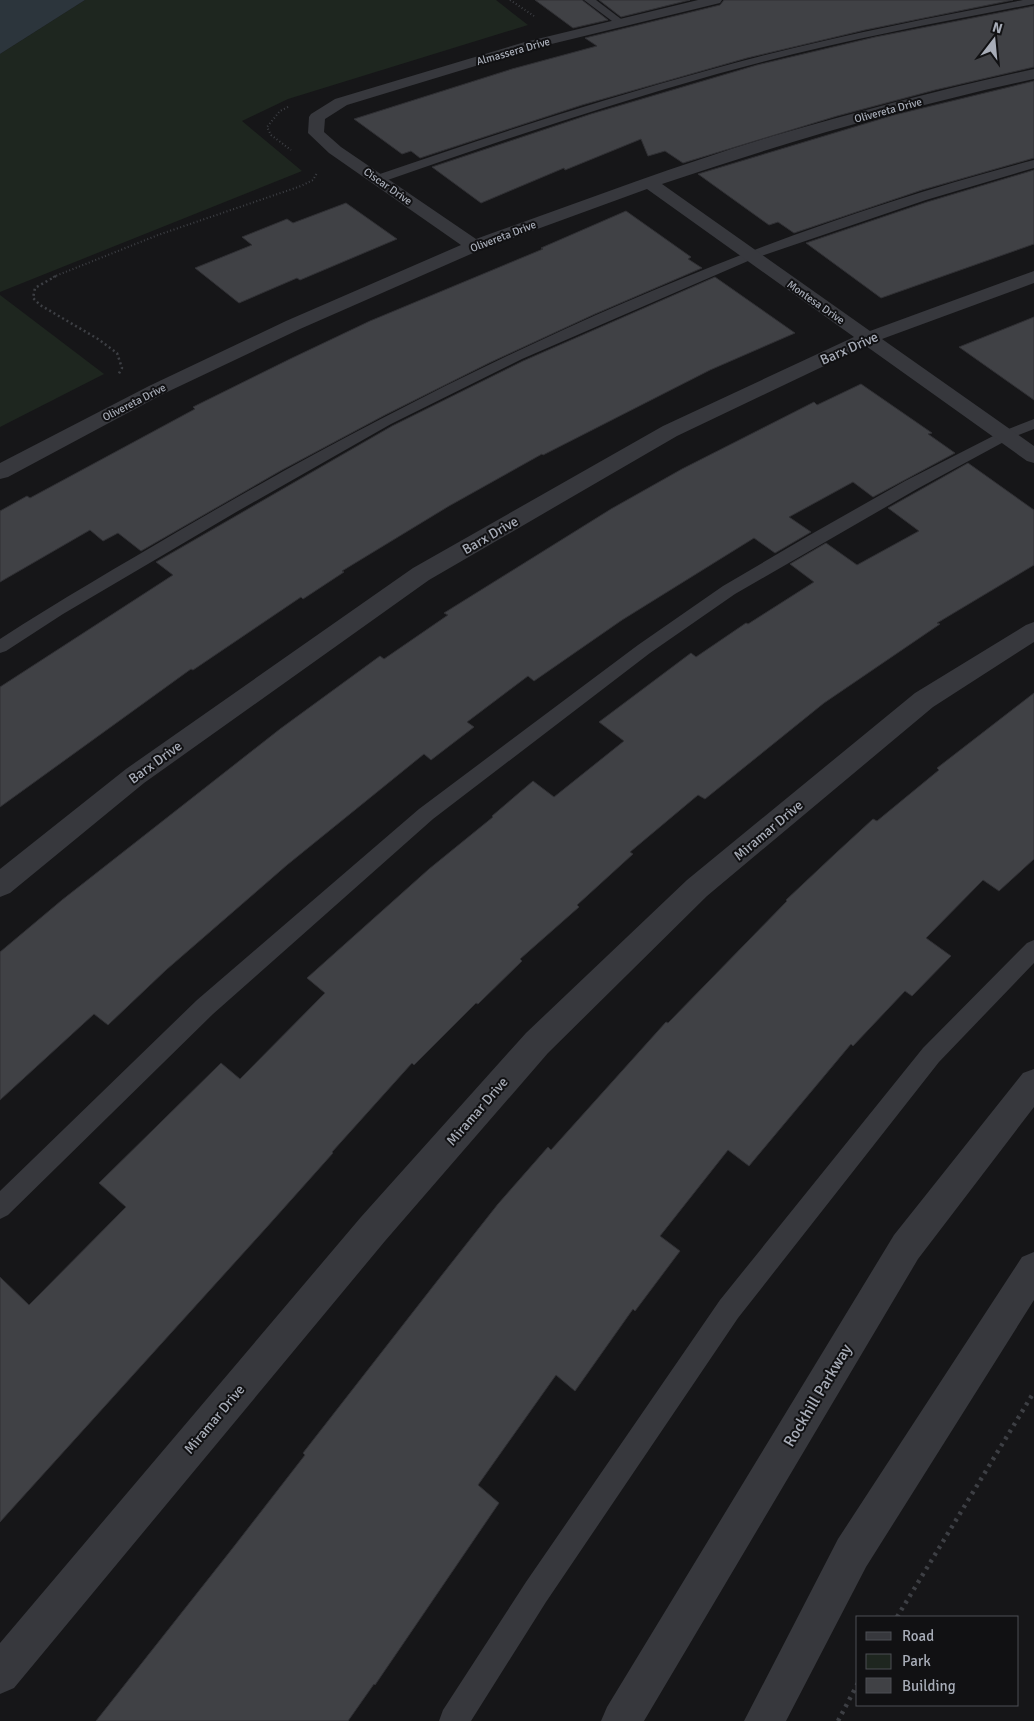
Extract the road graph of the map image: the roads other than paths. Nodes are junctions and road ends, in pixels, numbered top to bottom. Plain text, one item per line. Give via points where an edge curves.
1 (589, 0) edge
2 (715, 0) edge
3 (1034, 1) edge
4 (620, 22) junction
5 (1034, 74) edge
6 (318, 117) joint
7 (1034, 164) edge
8 (378, 179) junction
9 (648, 183) junction
10 (474, 246) junction
11 (750, 255) junction
12 (1034, 277) edge
13 (868, 338) junction
14 (1034, 424) edge
15 (1006, 436) junction
16 (1034, 456) edge
17 (0, 472) edge
18 (1034, 631) edge
19 (0, 647) edge
20 (0, 885) edge
21 (1034, 950) edge
22 (1034, 1083) edge
23 (0, 1207) edge
24 (1034, 1269) edge
25 (0, 1674) edge
26 (454, 1721) edge
27 (621, 1721) edge
28 (764, 1721) edge

1 - 4 lane
2 - 4 street, Almassera Drive
3 - 8 lane via 859,36 713,72 547,122
4 - 6 street, Almassera Drive via 530,45 341,102
5 - 9 street, Olivereta Drive via 959,90 778,140
6 - 8 street, Ciscar Drive via 316,134
7 - 11 lane via 922,197
8 - 10 street, Ciscar Drive
9 - 10 street, Olivereta Drive
9 - 11 street, Montesa Drive
10 - 17 street, Olivereta Drive via 207,365
11 - 13 street, Montesa Drive
11 - 19 lane via 525,352 386,421 232,507
12 - 13 street, Barx Drive
13 - 15 street, Montesa Drive
13 - 20 street, Barx Drive via 670,432 421,574 135,776
14 - 15 lane
15 - 16 street, Montesa Drive
15 - 23 lane via 912,484 729,590 644,649 426,814 205,1008
18 - 25 street, Miramar Drive via 924,700 705,881 537,1043 373,1229
21 - 26 lane via 930,1055 729,1309 536,1592
22 - 27 street, Rockhill Parkway via 906,1247
24 - 28 street via 852,1553

